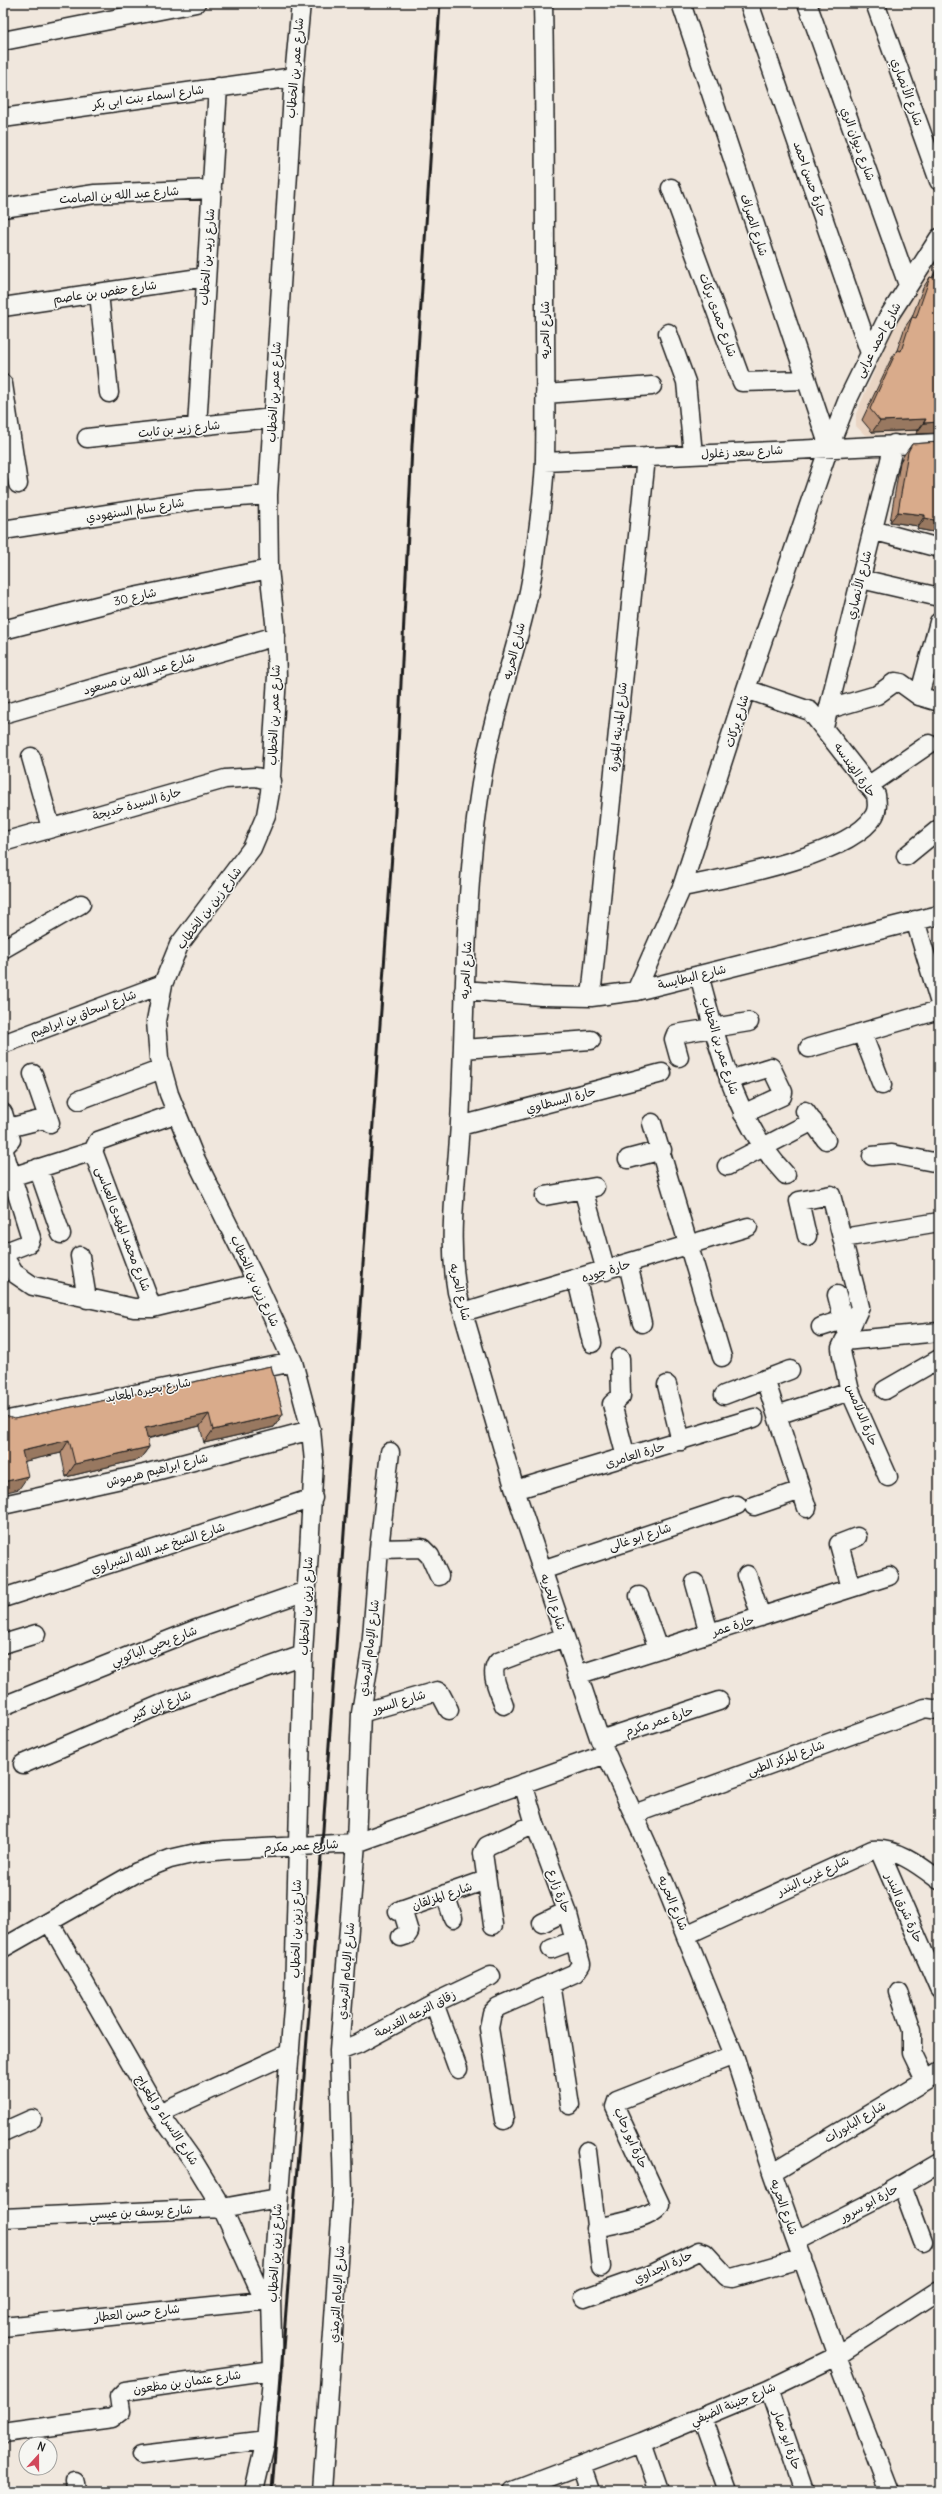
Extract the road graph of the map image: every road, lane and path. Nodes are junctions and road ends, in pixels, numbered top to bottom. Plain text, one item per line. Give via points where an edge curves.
1 (196, 3) edge
2 (301, 3) edge
3 (543, 3) edge
4 (680, 3) edge
5 (807, 3) edge
6 (875, 3) edge
7 (750, 6) dead end
8 (3, 41) edge
9 (294, 77) junction
10 (218, 87) junction
11 (3, 118) edge
12 (939, 181) edge
13 (671, 188) dead end
14 (212, 189) junction
15 (3, 208) edge
16 (939, 238) edge
17 (206, 277) junction
18 (908, 284) junction
19 (99, 293) junction
20 (3, 307) edge
21 (668, 333) dead end
22 (870, 353) junction
23 (806, 380) junction
24 (3, 384) edge
25 (652, 386) dead end
26 (108, 393) dead end
27 (545, 394) junction
28 (272, 418) junction
29 (197, 427) junction
30 (86, 438) dead end
31 (939, 443) edge
32 (894, 444) junction
33 (829, 447) junction
34 (693, 454) junction
35 (646, 457) junction
36 (545, 462) junction
37 (18, 484) dead end
38 (268, 495) junction
39 (3, 530) edge
40 (872, 530) junction
41 (939, 548) edge
42 (269, 569) junction
43 (860, 579) junction
44 (939, 598) edge
45 (939, 622) edge
46 (3, 630) edge
47 (276, 636) junction
48 (746, 689) junction
49 (919, 696) junction
50 (939, 702) edge
51 (829, 709) junction
52 (3, 714) edge
53 (824, 727) junction
54 (929, 744) dead end
55 (31, 757) dead end
56 (272, 781) junction
57 (868, 786) junction
58 (51, 828) junction
59 (939, 829) edge
60 (3, 842) edge
61 (906, 856) dead end
62 (682, 887) junction
63 (81, 904) dead end
64 (939, 915) edge
65 (915, 920) junction
66 (3, 949) edge
67 (699, 975) junction
68 (163, 984) junction
69 (464, 990) junction
70 (636, 991) junction
71 (591, 997) junction
72 (939, 1000) edge
73 (939, 1010) edge
74 (749, 1022) dead end
75 (714, 1028) junction
76 (862, 1033) junction
77 (591, 1040) dead end
78 (3, 1044) edge
79 (809, 1048) dead end
80 (463, 1050) junction
81 (679, 1057) dead end
82 (162, 1069) junction
83 (662, 1073) dead end
84 (33, 1074) dead end
85 (729, 1080) junction
86 (882, 1085) dead end
87 (79, 1100) dead end
88 (177, 1113) junction
89 (743, 1114) junction
90 (6, 1120) edge
91 (652, 1123) dead end
92 (460, 1126) junction
93 (826, 1140) dead end
94 (764, 1149) junction
95 (662, 1150) junction
96 (93, 1151) junction
97 (872, 1156) dead end
98 (628, 1159) dead end
99 (939, 1163) edge
100 (727, 1166) dead end
101 (38, 1168) junction
102 (786, 1175) dead end
103 (11, 1177) junction
104 (544, 1196) dead end
105 (939, 1222) edge
106 (748, 1227) dead end
107 (61, 1234) dead end
108 (807, 1236) dead end
109 (843, 1238) junction
110 (688, 1246) junction
111 (3, 1254) edge
112 (80, 1256) dead end
113 (628, 1264) junction
114 (606, 1271) junction
115 (576, 1280) junction
116 (257, 1283) junction
117 (837, 1295) dead end
118 (87, 1299) junction
119 (152, 1308) junction
120 (463, 1312) junction
121 (642, 1323) dead end
122 (821, 1326) dead end
123 (845, 1332) junction
124 (939, 1332) edge
125 (592, 1343) dead end
126 (722, 1357) dead end
127 (620, 1358) dead end
128 (939, 1359) edge
129 (293, 1362) junction
130 (790, 1370) dead end
131 (765, 1379) junction
132 (667, 1385) dead end
133 (885, 1390) dead end
134 (850, 1391) junction
135 (724, 1395) dead end
136 (777, 1415) junction
137 (754, 1418) dead end
138 (3, 1420) edge
139 (310, 1430) junction
140 (681, 1441) junction
141 (390, 1452) dead end
142 (626, 1457) junction
143 (888, 1477) dead end
144 (515, 1490) junction
145 (801, 1490) junction
146 (313, 1498) junction
147 (3, 1504) edge
148 (737, 1505) dead end
149 (754, 1506) dead end
150 (807, 1508) dead end
151 (857, 1536) dead end
152 (379, 1549) junction
153 (542, 1570) junction
154 (747, 1575) dead end
155 (439, 1576) dead end
156 (889, 1576) dead end
157 (694, 1583) dead end
158 (851, 1588) junction
159 (306, 1591) junction
160 (640, 1596) dead end
161 (3, 1598) edge
162 (761, 1617) junction
163 (709, 1633) junction
164 (36, 1634) dead end
165 (564, 1637) junction
166 (3, 1644) edge
167 (658, 1649) junction
168 (303, 1655) junction
169 (577, 1675) junction
170 (719, 1702) dead end
171 (504, 1705) dead end
172 (3, 1706) edge
173 (449, 1710) dead end
174 (939, 1710) edge
175 (361, 1714) junction
176 (603, 1747) junction
177 (23, 1764) dead end
178 (523, 1784) junction
179 (634, 1814) junction
180 (535, 1824) junction
181 (356, 1843) junction
182 (298, 1846) junction
183 (879, 1850) junction
184 (486, 1880) junction
185 (939, 1880) edge
186 (446, 1894) junction
187 (567, 1911) junction
188 (453, 1917) dead end
189 (50, 1923) junction
190 (542, 1923) dead end
191 (493, 1925) dead end
192 (686, 1935) junction
193 (401, 1937) dead end
194 (575, 1940) junction
195 (3, 1948) edge
196 (551, 1949) dead end
197 (491, 1976) dead end
198 (551, 1983) junction
199 (939, 1988) edge
200 (899, 1992) dead end
201 (434, 2003) junction
202 (339, 2051) junction
203 (290, 2053) junction
204 (734, 2055) junction
205 (458, 2069) dead end
206 (932, 2076) edge
207 (570, 2105) dead end
208 (159, 2113) junction
209 (32, 2119) dead end
210 (504, 2120) dead end
211 (3, 2132) edge
212 (587, 2151) dead end
213 (939, 2163) edge
214 (772, 2173) junction
215 (902, 2185) junction
216 (278, 2198) junction
217 (222, 2208) junction
218 (3, 2218) edge
219 (596, 2228) junction
220 (797, 2240) junction
221 (923, 2242) dead end
222 (803, 2258) junction
223 (601, 2267) dead end
224 (939, 2290) edge
225 (584, 2298) dead end
226 (268, 2300) junction
227 (3, 2327) edge
228 (837, 2356) junction
229 (273, 2370) junction
230 (770, 2390) junction
231 (702, 2418) junction
232 (3, 2433) edge
233 (266, 2440) junction
234 (642, 2442) junction
235 (141, 2455) dead end
236 (581, 2465) junction
237 (254, 2491) edge
238 (322, 2491) edge
239 (513, 2491) edge
240 (590, 2491) edge
241 (659, 2491) edge
242 (728, 2491) edge
243 (804, 2491) edge
244 (889, 2491) edge

1 - 8 street
2 - 9 street, شارع عمر بن الخطاب
3 - 27 street, شارع الحريه
4 - 23 street, شارع الصراف
5 - 18 street, شارع ديوان الري
6 - 12 street, شارع الأنصاري
7 - 22 street, حارة حسن احمد
9 - 10 street, شارع اسماء بنت ابى بكر
9 - 28 street, شارع عمر بن الخطاب
10 - 11 street, شارع اسماء بنت ابى بكر
10 - 14 street, شارع زيد بن الخطاب
13 - 23 street, شارع حمدى بركات via 742,382
14 - 15 street, شارع عبد الله بن الصامت via 95,194
14 - 17 street, شارع زيد بن الخطاب
16 - 18 street, شارع احمد عرابى
17 - 19 street, شارع حفص بن عاصم
17 - 29 street, شارع زيد بن الخطاب
18 - 22 street, شارع احمد عرابى
19 - 20 street, شارع حفص بن عاصم
19 - 26 street
21 - 34 street via 686,382
22 - 33 street, شارع احمد عرابى
23 - 33 street, شارع الصراف
24 - 37 street
25 - 27 street
27 - 36 street, شارع الحريه
28 - 29 street, شارع زيد بن ثابت
28 - 38 street, شارع عمر بن الخطاب
29 - 30 street, شارع زيد بن ثابت
31 - 32 street, شارع سعد زغلول
32 - 33 street, شارع سعد زغلول
32 - 40 street, شارع الأنصاري
33 - 34 street, شارع سعد زغلول
33 - 48 street, شارع بركات
34 - 35 street, شارع سعد زغلول
35 - 36 street, شارع سعد زغلول
35 - 71 street, شارع المدينه المنورة
36 - 69 street, شارع الحريه via 534,566 508,675 492,726 483,773 473,850
38 - 39 street, شارع سالم السنهودي via 191,501
38 - 42 street, شارع عمر بن الخطاب
40 - 41 street
40 - 43 street, شارع الأنصاري
42 - 46 street, شارع 30 via 124,599
42 - 47 street, شارع عمر بن الخطاب
43 - 44 street
43 - 51 street, شارع الأنصاري
45 - 49 street
47 - 52 street, شارع عبد الله بن مسعود
47 - 56 street, شارع عمر بن الخطاب via 277,692
48 - 53 street, حارة الهندسه via 810,711
48 - 62 street, شارع بركات
49 - 50 street
49 - 51 street via 901,683 895,682 877,695
51 - 53 street, شارع الأنصاري
53 - 57 street, حارة الهندسه
54 - 57 street
55 - 58 street
56 - 58 street, حارة السيدة خديجة via 240,777 225,779
56 - 68 street, شارع زين بن الخطاب via 266,816 252,848 179,945
57 - 62 street, حارة الهندسه via 876,795 877,807 874,816 846,838 780,866
58 - 60 street, حارة السيدة خديجة
59 - 61 street
62 - 70 street, شارع بركات
63 - 66 street
64 - 65 street, شارع البطايسة
65 - 67 street, شارع البطايسة
65 - 72 street
67 - 70 street, شارع البطايسة
67 - 75 street, شارع عمر بن الخطاب
68 - 78 street, شارع اسحاق بن ابراهيم
68 - 82 street, شارع زين بن الخطاب via 156,1021
69 - 71 street, شارع البطايسة
69 - 80 street, شارع الحريه
70 - 71 street, شارع البطايسة
73 - 76 street
74 - 75 street
75 - 81 street via 676,1034 674,1039
75 - 85 street, شارع عمر بن الخطاب
76 - 79 street
76 - 86 street
77 - 80 street
80 - 92 street, شارع الحريه
82 - 87 street
82 - 88 street, شارع زين بن الخطاب
83 - 92 street, حارة البسطاوي
84 - 90 street via 49,1120
85 - 89 street, شارع عمر بن الخطاب
85 - 89 street via 771,1067 783,1092 782,1096
88 - 96 street via 98,1141
88 - 116 street, شارع زين بن الخطاب via 194,1156
89 - 94 street, شارع عمر بن الخطاب
90 - 103 street via 11,1140 5,1146 4,1152
91 - 95 street
92 - 120 street, شارع الحريه via 451,1242 452,1262
93 - 94 street via 809,1116
94 - 100 street
94 - 102 street, شارع عمر بن الخطاب
95 - 98 street
95 - 110 street
96 - 101 street
96 - 119 street, شارع محمد المهدى العباسى
97 - 99 street via 892,1154
101 - 103 street
101 - 107 street
103 - 111 street via 31,1241
104 - 114 street via 589,1188
105 - 109 street
106 - 110 street, حارة جوده
108 - 109 street, حارة الدلامس via 799,1201 831,1195
109 - 123 street, حارة الدلامس via 860,1307
110 - 113 street, حارة جوده
110 - 126 street
111 - 118 street via 14,1273 33,1286
112 - 118 street
113 - 114 street, حارة جوده
113 - 121 street
114 - 115 street, حارة جوده
115 - 120 street, حارة جوده
115 - 125 street
116 - 119 street
116 - 129 street, شارع زين بن الخطاب
117 - 123 street
118 - 119 street via 127,1307
120 - 144 street, شارع الحريه
122 - 123 street
123 - 124 street
123 - 134 street, حارة الدلامس via 841,1348
127 - 142 street via 620,1396 612,1404
128 - 133 street
129 - 138 street, شارع بحيره المعابد
129 - 139 street, شارع زين بن الخطاب
130 - 131 street
131 - 135 street
131 - 136 street
132 - 140 street
134 - 136 street
134 - 143 street, حارة الدلامس
136 - 145 street
137 - 140 street, حارة العامرى
139 - 146 street, شارع زين بن الخطاب via 314,1462
139 - 147 street, شارع ابراهيم هرموش via 144,1474
140 - 142 street, حارة العامرى
141 - 152 street, شارع الإمام الترمذي
142 - 144 street, حارة العامرى
144 - 153 street, شارع الحريه
145 - 149 street
145 - 150 street
146 - 159 street, شارع زين بن الخطاب
146 - 161 street, شارع الشيخ عبد الله الشبراوي
148 - 153 street, شارع ابو غالى
151 - 158 street via 839,1544
152 - 155 street via 422,1548 430,1556
152 - 175 street, شارع الإمام الترمذي via 372,1649
153 - 165 street, شارع الحريه
154 - 162 street
156 - 158 street, حارة عمر
157 - 163 street
158 - 162 street, حارة عمر
159 - 168 street, شارع زين بن الخطاب
159 - 172 street, شارع يحيي الباكوبي via 194,1630
160 - 167 street
162 - 163 street, حارة عمر
163 - 167 street, حارة عمر
164 - 166 street
165 - 169 street, شارع الحريه
165 - 171 street via 498,1662 494,1666
167 - 169 street, حارة عمر
168 - 177 street, شارع ابن كثير via 162,1704
168 - 182 street, شارع زين بن الخطاب
169 - 176 street, شارع الحريه
170 - 176 street, حارة عمر مكرم
173 - 175 street, شارع السور via 440,1692 437,1691
174 - 179 street, شارع المركز الطبى via 925,1708
175 - 181 street, شارع الإمام الترمذي
176 - 178 street, شارع عمر مكرم
176 - 179 street, شارع الحريه
178 - 180 street, حارة زارع
178 - 181 street, شارع عمر مكرم
179 - 192 street, شارع الحريه
180 - 184 street, شارع المزلقان via 484,1849
180 - 187 street, حارة زارع
181 - 182 street, شارع عمر مكرم
181 - 202 street, شارع الإمام الترمذي
182 - 189 street, شارع عمر مكرم via 196,1852 170,1859 137,1872
182 - 203 street, شارع زين بن الخطاب
183 - 185 street, شارع غرب البندر via 899,1854
183 - 192 street, شارع غرب البندر via 859,1854
183 - 199 street, حارة شرق البندر
184 - 186 street, شارع المزلقان
184 - 191 street, شارع المزلقان
186 - 188 street
186 - 193 street, شارع المزلقان via 400,1910 409,1932
187 - 190 street
187 - 194 street, حارة زارع
189 - 195 street, شارع عمر مكرم
189 - 208 street, شارع الاسراء و المعراج
192 - 204 street, شارع الحريه
194 - 196 street
194 - 198 street, حارة زارع via 581,1967
197 - 201 street, زقاق الترعه القديمة
198 - 207 street
198 - 210 street, حارة زارع via 498,2007 489,2020
200 - 206 street via 912,2030 912,2053
201 - 202 street, زقاق الترعه القديمة via 358,2044
201 - 205 street
202 - 238 street, شارع الإمام الترمذي via 343,2189
203 - 208 street
203 - 216 street, شارع زين بن الخطاب
204 - 214 street, شارع الحريه
204 - 219 street, حارة ابو رحاب via 616,2101 615,2107 660,2204 656,2210 643,2216
206 - 214 street, شارع البابورات
208 - 217 street, شارع الاسراء و المعراج via 194,2162
209 - 211 street
212 - 219 street
213 - 215 street, حارة ابو سرور
214 - 220 street, شارع الحريه
215 - 220 street, حارة ابو سرور
215 - 221 street
216 - 217 street, شارع يوسف بن عيسي
216 - 226 street, شارع زين بن الخطاب
217 - 218 street, شارع يوسف بن عيسي
217 - 226 street, شارع الاسراء و المعراج
219 - 223 street
220 - 222 street, شارع الحريه
222 - 225 street, حارة الجداوي via 733,2278 721,2273 705,2253 699,2251 642,2277
222 - 228 street, شارع الحريه
224 - 228 street, شارع جنينة الضيفي
226 - 227 street, شارع حسن العطار
226 - 229 street, شارع زين بن الخطاب
228 - 230 street, شارع جنينة الضيفي
228 - 244 street, شارع الحريه
229 - 232 street, شارع عثمان بن مظعون via 125,2391 119,2397 119,2414 112,2418
229 - 233 street, شارع زين بن الخطاب
230 - 231 street, شارع جنينة الضيفي
230 - 243 street, حارة ابو نصار
231 - 234 street, شارع جنينة الضيفي
231 - 242 street
233 - 235 street
233 - 237 street, شارع زين بن الخطاب
234 - 236 street, شارع جنينة الضيفي
234 - 241 street
236 - 239 street, شارع جنينة الضيفي
236 - 240 street

